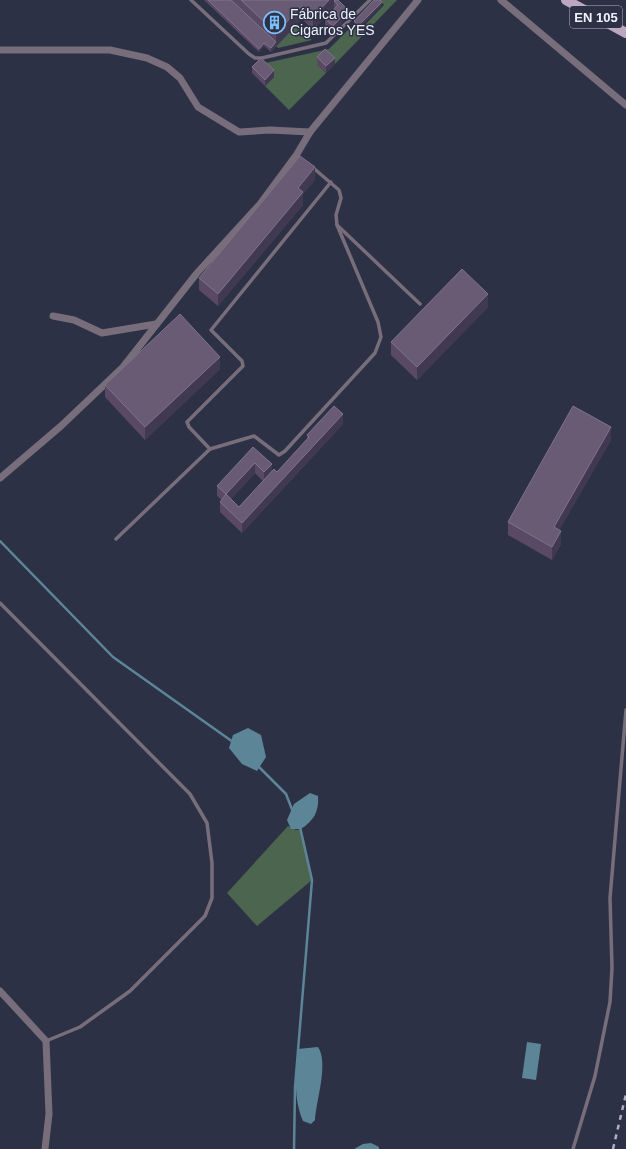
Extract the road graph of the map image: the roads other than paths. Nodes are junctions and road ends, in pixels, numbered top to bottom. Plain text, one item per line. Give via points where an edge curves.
1 (192, 0) edge
2 (370, 0) edge
3 (418, 0) edge
4 (501, 0) edge
5 (566, 0) edge
6 (626, 32) edge
7 (0, 50) edge
8 (626, 104) edge
9 (310, 132) junction
10 (306, 162) edge
11 (331, 182) junction
12 (337, 225) junction
13 (420, 304) dead end
14 (53, 316) dead end
15 (156, 324) junction
16 (210, 449) junction
17 (0, 478) edge
18 (116, 539) dead end
19 (0, 603) edge
20 (626, 710) edge
21 (0, 991) edge
22 (46, 1041) junction
23 (45, 1149) edge
24 (573, 1149) edge

1 - 2 lane via 249,54 255,58 262,58 326,43
3 - 9 street
4 - 8 street
5 - 6 main road, EN 105
7 - 9 street via 110,50 147,58 167,67 180,78 198,107 239,132
9 - 15 street via 299,156
10 - 11 lane
11 - 12 lane via 340,190
11 - 16 lane via 211,330 242,361 243,366 187,422
12 - 13 lane
12 - 16 lane via 378,322 381,337 375,353 279,455 254,436
14 - 15 street via 74,320 102,333
15 - 17 street via 122,367
16 - 18 lane
19 - 22 lane via 190,794 207,822 212,863 212,898 205,916 130,992 80,1026
20 - 24 lane via 609,915 612,968 610,1002 595,1076
21 - 22 street
22 - 23 street via 49,1114

